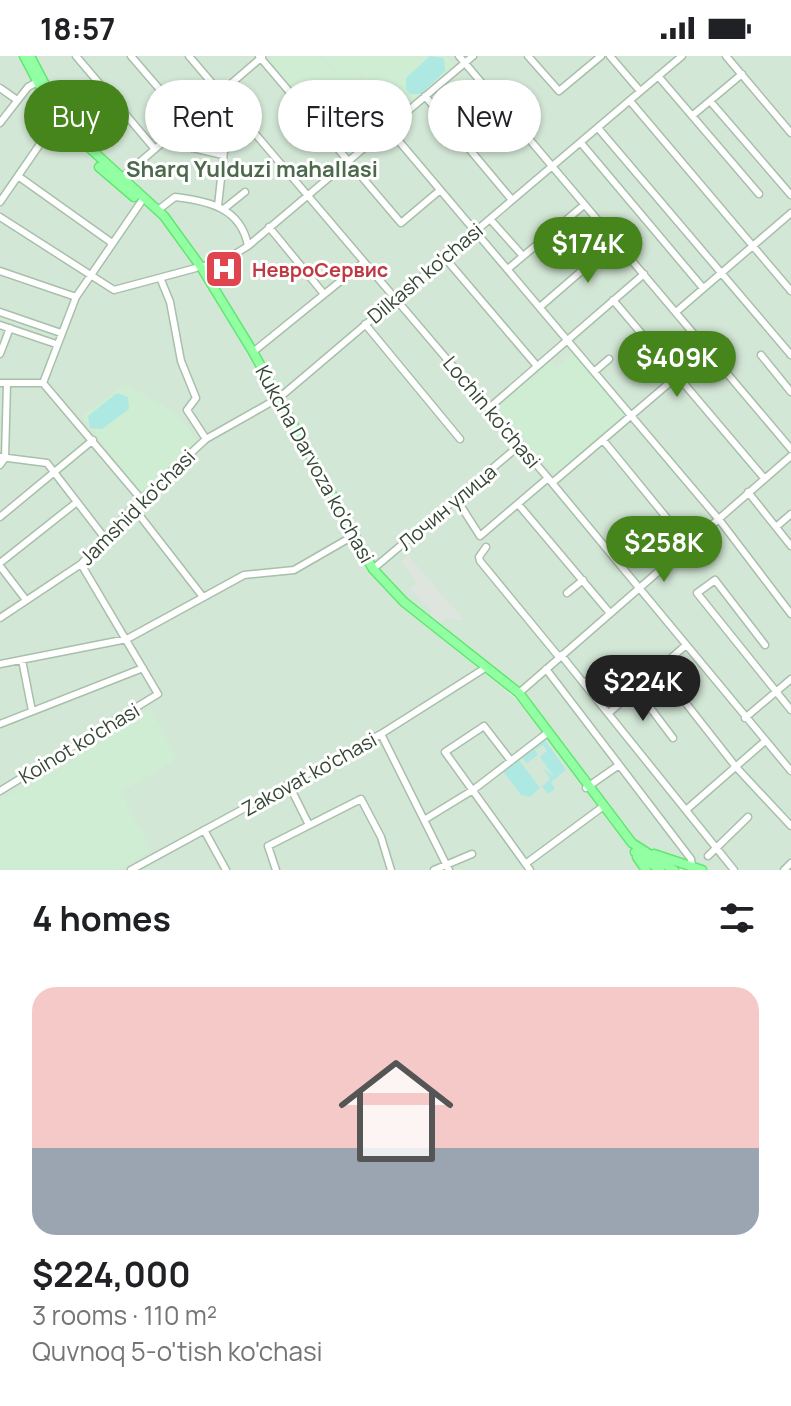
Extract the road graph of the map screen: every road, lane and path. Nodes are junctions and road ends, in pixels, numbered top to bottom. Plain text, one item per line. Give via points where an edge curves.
1 (27, 56) edge
2 (76, 56) edge
3 (131, 56) edge
4 (189, 56) edge
5 (459, 56) edge
6 (473, 56) edge
7 (528, 56) edge
8 (601, 56) edge
9 (610, 56) edge
10 (682, 56) edge
11 (726, 56) edge
12 (261, 57) edge
13 (465, 63) junction
14 (742, 74) junction
15 (658, 76) junction
16 (39, 80) edge
17 (152, 80) edge
18 (210, 80) edge
19 (233, 80) edge
20 (0, 88) edge
21 (640, 91) junction
22 (24, 94) edge
23 (425, 96) junction
24 (17, 100) junction
25 (630, 101) junction
26 (710, 101) junction
27 (412, 107) edge
28 (693, 115) junction
29 (0, 123) edge
30 (598, 128) junction
31 (791, 133) edge
32 (145, 137) edge
33 (262, 143) edge
34 (581, 143) junction
35 (35, 152) edge
36 (85, 152) edge
37 (92, 152) edge
38 (150, 152) edge
39 (210, 152) edge
40 (224, 152) edge
41 (359, 152) edge
42 (407, 152) edge
43 (223, 155) junction
44 (349, 161) junction
45 (552, 166) junction
46 (18, 176) junction
47 (118, 180) junction
48 (439, 191) junction
49 (245, 192) dead end
50 (759, 194) dead end
51 (308, 195) junction
52 (791, 195) edge
53 (512, 200) junction
54 (0, 202) edge
55 (141, 202) junction
56 (584, 205) junction
57 (221, 207) junction
58 (158, 210) junction
59 (791, 213) edge
60 (0, 217) edge
61 (490, 219) junction
62 (269, 227) junction
63 (475, 231) junction
64 (615, 242) junction
65 (112, 243) junction
66 (752, 245) junction
67 (248, 246) junction
68 (523, 256) junction
69 (445, 258) junction
70 (364, 262) junction
71 (199, 268) junction
72 (509, 268) junction
73 (0, 271) edge
74 (722, 271) junction
75 (644, 274) junction
76 (89, 277) junction
77 (161, 280) junction
78 (703, 288) junction
79 (791, 291) edge
80 (324, 294) junction
81 (76, 297) junction
82 (396, 299) junction
83 (613, 300) junction
84 (541, 306) junction
85 (0, 312) edge
86 (676, 312) junction
87 (365, 324) junction
88 (0, 325) edge
89 (10, 328) junction
90 (61, 333) junction
91 (569, 339) junction
92 (56, 344) junction
93 (708, 350) junction
94 (251, 353) junction
95 (0, 354) edge
96 (761, 355) dead end
97 (791, 355) edge
98 (609, 359) dead end
99 (537, 366) junction
100 (595, 371) junction
101 (677, 376) junction
102 (43, 383) junction
103 (3, 384) edge
104 (791, 392) edge
105 (277, 399) junction
106 (489, 408) junction
107 (631, 415) junction
108 (2, 420) edge
109 (206, 439) junction
110 (460, 439) dead end
111 (93, 440) junction
112 (603, 440) junction
113 (520, 445) junction
114 (791, 449) edge
115 (791, 456) edge
116 (2, 460) edge
117 (54, 472) junction
118 (764, 478) junction
119 (550, 480) junction
120 (748, 492) junction
121 (141, 499) junction
122 (457, 500) junction
123 (77, 502) junction
124 (518, 504) junction
125 (133, 507) junction
126 (791, 514) edge
127 (0, 517) edge
128 (719, 519) junction
129 (776, 527) junction
130 (104, 537) junction
131 (351, 537) junction
132 (688, 544) junction
133 (791, 546) edge
134 (486, 547) dead end
135 (81, 564) junction
136 (0, 565) edge
137 (371, 570) junction
138 (583, 580) junction
139 (639, 586) junction
140 (567, 593) dead end
141 (203, 597) junction
142 (26, 600) junction
143 (609, 612) junction
144 (791, 614) edge
145 (0, 618) edge
146 (127, 639) junction
147 (686, 645) junction
148 (765, 645) dead end
149 (560, 656) junction
150 (22, 660) junction
151 (611, 661) dead end
152 (0, 664) edge
153 (143, 668) junction
154 (483, 668) junction
155 (546, 669) junction
156 (659, 669) junction
157 (791, 679) edge
158 (586, 682) junction
159 (636, 689) junction
160 (776, 692) junction
161 (517, 695) junction
162 (791, 710) edge
163 (32, 711) junction
164 (610, 712) junction
165 (745, 718) junction
166 (0, 724) edge
167 (548, 733) junction
168 (381, 734) junction
169 (673, 738) dead end
170 (764, 742) junction
171 (511, 761) junction
172 (619, 765) junction
173 (736, 767) junction
174 (791, 771) edge
175 (289, 785) junction
176 (588, 787) junction
177 (473, 790) junction
178 (0, 791) edge
179 (603, 807) junction
180 (686, 810) junction
181 (748, 817) dead end
182 (424, 820) junction
183 (309, 825) junction
184 (791, 826) edge
185 (204, 830) junction
186 (635, 848) junction
187 (719, 849) junction
188 (472, 854) dead end
189 (708, 856) dead end
190 (528, 862) junction
191 (791, 863) edge
192 (692, 866) junction
193 (448, 868) edge
194 (131, 870) edge
195 (226, 870) edge
196 (276, 870) edge
197 (391, 870) edge
198 (434, 870) edge
199 (530, 870) edge
200 (646, 870) edge
201 (660, 870) edge
202 (674, 870) edge
203 (702, 870) edge
204 (734, 870) edge
205 (784, 870) edge

1 - 16 main road, Kukcha Darvoza ko'chasi
2 - 32 street
3 - 17 street
4 - 18 street, Lochin ko'chasi
5 - 13 street
6 - 13 street
7 - 8 street via 559,91
9 - 21 street
10 - 15 street, Dilkash ko'chasi
11 - 14 street
12 - 19 street
12 - 44 street
13 - 23 street
13 - 45 street
14 - 26 street
14 - 31 street
15 - 21 street, Dilkash ko'chasi
15 - 28 street
20 - 24 street
21 - 25 street, Dilkash ko'chasi
22 - 24 street
23 - 27 street
23 - 53 street
24 - 29 street
25 - 30 street, Dilkash ko'chasi
25 - 66 street
26 - 28 street
26 - 52 street
28 - 50 street
30 - 34 street, Dilkash ko'chasi
30 - 74 street
33 - 51 street, Lochin ko'chasi
34 - 45 street, Dilkash ko'chasi
34 - 78 street
35 - 46 street
36 - 47 main road, Kukcha Darvoza ko'chasi
37 - 47 main road, Kukcha Darvoza ko'chasi
38 - 47 street
39 - 43 street
40 - 43 street
41 - 44 street
42 - 48 street
43 - 57 street
44 - 48 street via 401,223
44 - 51 street
45 - 53 street, Dilkash ko'chasi
45 - 56 street
46 - 54 street
46 - 65 street
47 - 55 main road, Kukcha Darvoza ko'chasi
47 - 58 main road, Kukcha Darvoza ko'chasi
48 - 63 street
49 - 57 street
51 - 62 street
51 - 70 street, Lochin ko'chasi
53 - 61 street, Dilkash ko'chasi
55 - 65 street
55 - 71 main road, Kukcha Darvoza ko'chasi
56 - 64 street
56 - 68 street
57 - 58 street via 175,197
57 - 67 street via 241,226
58 - 71 main road, Kukcha Darvoza ko'chasi
59 - 66 street
60 - 76 street
61 - 63 street, Dilkash ko'chasi
61 - 68 street
62 - 67 street
62 - 80 street
63 - 69 street, Dilkash ko'chasi
63 - 72 street
64 - 75 street
64 - 84 street
65 - 76 street
66 - 74 street
66 - 79 street
67 - 71 street
68 - 72 street
69 - 82 street, Dilkash ko'chasi
69 - 99 street
70 - 80 street
70 - 82 street, Lochin ko'chasi
71 - 77 street
71 - 94 main road, Kukcha Darvoza ko'chasi
72 - 84 street
73 - 81 street
74 - 78 street
74 - 97 street
75 - 83 street
75 - 86 street
76 - 77 street via 116,290
76 - 81 street
77 - 109 street via 196,398 187,410
78 - 86 street
80 - 94 street
81 - 90 street
82 - 87 street, Dilkash ko'chasi
82 - 106 street, Lochin ko'chasi
83 - 91 street
83 - 101 street
84 - 91 street
85 - 90 street
86 - 93 street
87 - 105 street, Dilkash ko'chasi
87 - 110 street
88 - 89 street
89 - 92 street
89 - 95 street
90 - 92 street
91 - 99 street
91 - 100 street
92 - 102 street
93 - 101 street
93 - 114 street
94 - 105 main road, Kukcha Darvoza ko'chasi
96 - 104 street
98 - 100 street
99 - 106 street
100 - 107 street
101 - 107 street
101 - 118 street
102 - 103 street
102 - 111 street
103 - 108 street
105 - 109 street, Jamshid ko'chasi
105 - 131 main road, Kukcha Darvoza ko'chasi
106 - 113 street, Lochin ko'chasi
107 - 112 street
107 - 128 street
108 - 116 street
109 - 121 street, Jamshid ko'chasi
111 - 117 street
111 - 121 street
112 - 119 street
112 - 132 street
113 - 119 street, Lochin ko'chasi
113 - 122 street, Лочин улица
115 - 118 street
116 - 117 street via 44,461
117 - 123 street
117 - 127 street
118 - 120 street
119 - 124 street
119 - 139 street, Lochin ko'chasi
120 - 128 street
120 - 129 street
121 - 125 street, Jamshid ko'chasi
122 - 124 street via 480,536
122 - 137 street, Лочин улица
123 - 130 street
123 - 136 street
124 - 138 street
125 - 130 street, Jamshid ko'chasi
125 - 141 street
126 - 129 street
128 - 132 street
128 - 144 street
129 - 133 street
130 - 135 street, Jamshid ko'chasi
131 - 137 main road, Kukcha Darvoza ko'chasi
131 - 141 street via 294,570 244,575
132 - 139 street
134 - 149 street via 480,561
135 - 142 street, Jamshid ko'chasi
135 - 146 street
136 - 142 street
137 - 154 main road, Kukcha Darvoza ko'chasi
138 - 140 street
138 - 143 street
139 - 143 street
139 - 147 street, Lochin ko'chasi
141 - 146 street
142 - 145 street, Jamshid ko'chasi
143 - 149 street
146 - 150 street
146 - 153 street
147 - 156 street
147 - 165 street, Lochin ko'chasi
148 - 160 street via 715,580 697,593
149 - 155 street
149 - 158 street
150 - 152 street
150 - 163 street
151 - 158 street
153 - 163 street
153 - 178 street, Koinot ko'chasi via 158,694
154 - 161 main road, Kukcha Darvoza ko'chasi
154 - 168 street, Zakovat ko'chasi
155 - 161 street
155 - 172 street
156 - 159 street
156 - 173 street
157 - 160 street
158 - 164 street
159 - 164 street
159 - 169 street
160 - 162 street
160 - 165 street
161 - 167 main road, Kukcha Darvoza ko'chasi
163 - 166 street
164 - 180 street
165 - 170 street, Lochin ko'chasi
167 - 171 street
167 - 176 main road, Kukcha Darvoza ko'chasi
168 - 175 street, Zakovat ko'chasi
168 - 182 street
170 - 173 street
170 - 174 street, Lochin ko'chasi
171 - 177 street
171 - 177 street via 484,726 446,750
172 - 176 street
172 - 192 street
173 - 180 street
173 - 184 street
175 - 183 street
175 - 185 street, Zakovat ko'chasi
176 - 179 main road, Kukcha Darvoza ko'chasi
177 - 182 street
177 - 190 street
179 - 186 main road, Kukcha Darvoza ko'chasi
179 - 190 street
180 - 187 street
181 - 187 street
182 - 193 street
183 - 196 street via 268,846
183 - 197 street via 363,800
185 - 194 street, Zakovat ko'chasi
185 - 195 street
186 - 192 main road
186 - 200 main road
186 - 201 main road, Kukcha Darvoza ko'chasi
186 - 202 main road, Kukcha Darvoza ko'chasi
187 - 189 street
187 - 204 street
188 - 193 street
190 - 199 street
191 - 205 street
192 - 203 main road
193 - 198 street

